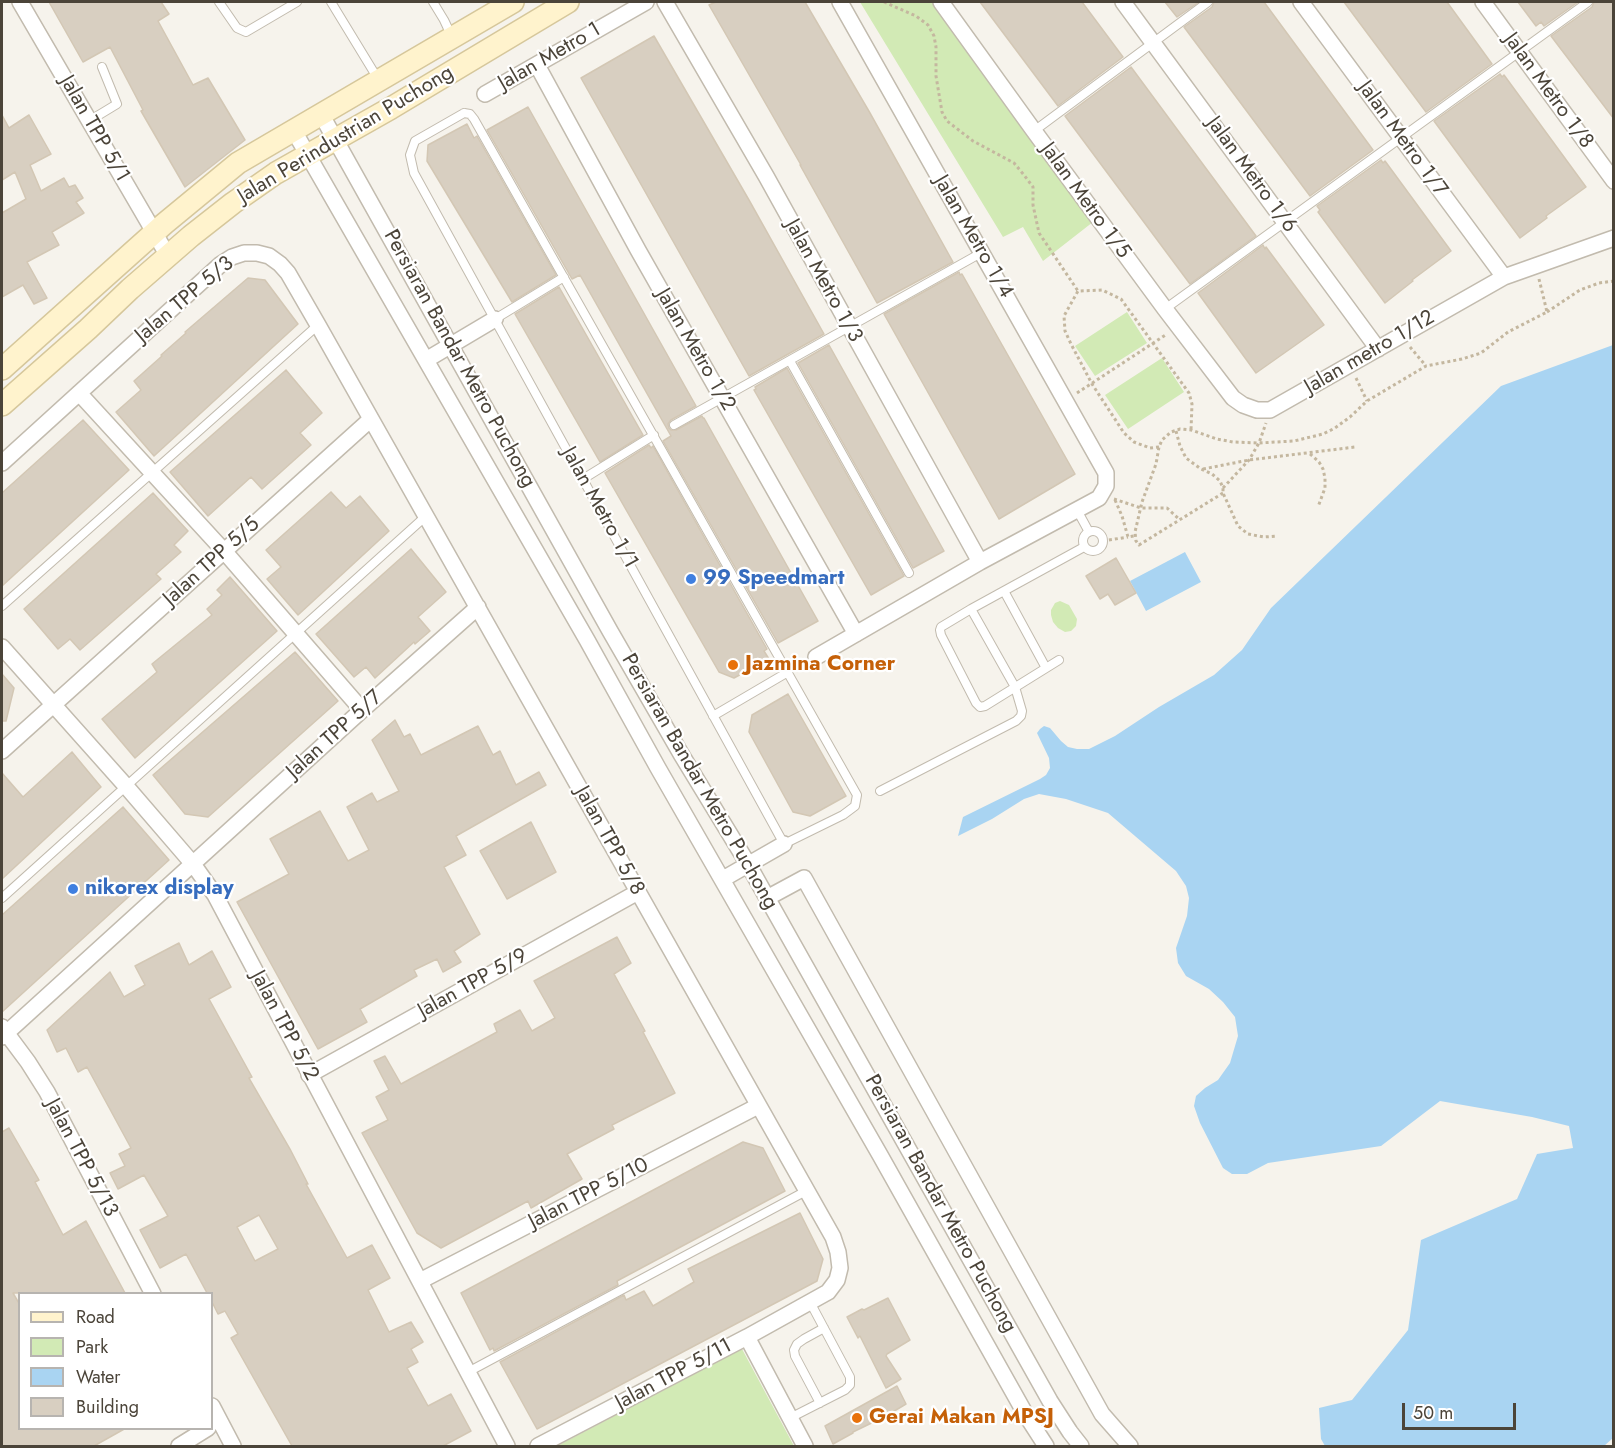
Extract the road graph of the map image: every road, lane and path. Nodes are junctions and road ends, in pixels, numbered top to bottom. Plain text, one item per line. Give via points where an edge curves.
1 (20, 2) edge
2 (219, 2) edge
3 (297, 2) edge
4 (331, 2) edge
5 (433, 2) edge
6 (513, 2) edge
7 (568, 2) edge
8 (646, 2) edge
9 (665, 2) edge
10 (840, 2) edge
11 (884, 2) edge
12 (941, 2) edge
13 (1123, 2) edge
14 (1208, 2) edge
15 (1301, 2) edge
16 (1483, 2) edge
17 (1588, 2) edge
18 (452, 37) junction
19 (1153, 42) junction
20 (1519, 51) junction
21 (537, 65) junction
22 (102, 67) dead end
23 (379, 81) junction
24 (485, 94) dead end
25 (321, 114) junction
26 (89, 121) junction
27 (294, 130) junction
28 (1034, 131) junction
29 (1401, 138) junction
30 (336, 140) junction
31 (312, 161) junction
32 (1614, 181) edge
33 (1285, 222) junction
34 (154, 232) junction
35 (1614, 238) edge
36 (981, 253) junction
37 (168, 256) junction
38 (1537, 266) junction
39 (564, 277) junction
40 (1504, 277) junction
41 (1614, 281) edge
42 (1078, 291) junction
43 (1165, 309) junction
44 (1547, 312) junction
45 (495, 319) junction
46 (318, 325) junction
47 (1178, 326) junction
48 (849, 328) junction
49 (1401, 336) junction
50 (1154, 343) junction
51 (451, 346) junction
52 (1378, 349) junction
53 (426, 360) junction
54 (790, 361) junction
55 (1348, 366) junction
56 (1426, 366) junction
57 (2, 369) edge
58 (346, 376) joint
59 (1092, 384) junction
60 (79, 393) junction
61 (722, 399) junction
62 (1065, 400) junction
63 (1367, 401) junction
64 (2, 405) edge
65 (1270, 410) junction
66 (371, 419) junction
67 (674, 425) dead end
68 (1191, 430) junction
69 (1176, 431) junction
70 (654, 435) junction
71 (1259, 443) junction
72 (1159, 447) junction
73 (1355, 447) dead end
74 (1310, 454) junction
75 (1249, 460) junction
76 (2, 463) edge
77 (1201, 469) junction
78 (153, 472) junction
79 (583, 479) junction
80 (1223, 488) junction
81 (1223, 493) junction
82 (1108, 495) junction
83 (1318, 507) dead end
84 (1141, 508) junction
85 (1077, 510) junction
86 (426, 516) junction
87 (1179, 519) junction
88 (1089, 532) junction
89 (1134, 536) junction
90 (1276, 536) dead end
91 (1128, 537) junction
92 (1102, 541) junction
93 (1084, 547) junction
94 (224, 551) junction
95 (980, 562) junction
96 (909, 573) dead end
97 (1004, 591) junction
98 (2, 606) edge
99 (478, 607) junction
100 (971, 609) junction
101 (295, 633) junction
102 (856, 634) junction
103 (2, 646) edge
104 (816, 657) dead end
105 (1059, 660) dead end
106 (1046, 668) junction
107 (788, 672) junction
108 (1015, 687) junction
109 (53, 704) junction
110 (362, 710) junction
111 (713, 716) junction
112 (2, 751) edge
113 (125, 785) junction
114 (880, 791) dead end
115 (784, 844) junction
116 (193, 864) junction
117 (748, 864) junction
118 (723, 879) junction
119 (638, 892) junction
120 (2, 898) edge
121 (767, 898) junction
122 (3, 1032) edge
123 (309, 1075) junction
124 (758, 1106) junction
125 (806, 1191) junction
126 (420, 1281) junction
127 (152, 1292) edge
128 (810, 1302) junction
129 (824, 1328) junction
130 (747, 1337) junction
131 (468, 1372) junction
132 (820, 1403) junction
133 (790, 1418) junction
134 (213, 1426) edge
135 (206, 1430) edge
136 (178, 1446) edge
137 (233, 1446) edge
138 (507, 1446) edge
139 (538, 1446) edge
140 (805, 1446) edge
141 (1046, 1446) edge
142 (1081, 1446) edge
143 (1130, 1446) edge

1 - 26 street, Jalan TPP 5/1
2 - 3 lane via 237,28 246,32
4 - 23 lane
5 - 18 lane
6 - 18 street, Jalan Perindustrian Puchong
7 - 30 street, Jalan Perindustrian Puchong
8 - 21 street, Jalan Metro 1
9 - 48 street, Jalan Metro 1/3
10 - 36 street, Jalan Metro 1/4
11 - 42 path via 928,25 934,36 936,76 947,121 973,141 1014,163 1024,175 1033,187 1039,233
12 - 28 street, Jalan Metro 1/5
13 - 19 street, Jalan Metro 1/6
14 - 19 lane
15 - 29 street, Jalan Metro 1/7
16 - 20 street, Jalan Metro 1/8
17 - 20 lane
18 - 23 street, Jalan Perindustrian Puchong
19 - 28 lane
19 - 33 street, Jalan Metro 1/6
20 - 29 lane
20 - 32 street, Jalan Metro 1/8
21 - 24 street, Jalan Metro 1
21 - 61 street, Jalan Metro 1/2
22 - 26 lane via 117,104
23 - 25 street, Jalan Perindustrian Puchong
25 - 27 street, Jalan Perindustrian Puchong
25 - 30 street, Persiaran Bandar Metro Puchong
26 - 34 street, Jalan TPP 5/1
27 - 31 street, Persiaran Bandar Metro Puchong
27 - 34 street, Jalan Perindustrian Puchong via 238,163
28 - 43 street, Jalan Metro 1/5
29 - 33 lane
29 - 40 street, Jalan Metro 1/7
30 - 31 street, Jalan Perindustrian Puchong
30 - 51 street, Persiaran Bandar Metro Puchong
31 - 37 street, Jalan Perindustrian Puchong via 276,173
31 - 53 street, Persiaran Bandar Metro Puchong
33 - 43 lane
33 - 52 street, Jalan Metro 1/6
34 - 37 street, Jalan TPP 5/1
34 - 57 street, Jalan Perindustrian Puchong
35 - 38 street
36 - 48 lane
36 - 62 street, Jalan Metro 1/4
37 - 64 street, Jalan Perindustrian Puchong
38 - 40 street
38 - 44 path
39 - 45 lane
39 - 45 lane, Jalan Metro 1/1 via 470,114 464,112 415,141 410,155 414,173
39 - 70 lane
40 - 49 street, Jalan metro 1/12
41 - 44 path via 1580,290
42 - 50 path via 1102,290 1121,299
42 - 59 path via 1064,316 1065,331
43 - 47 street, Jalan Metro 1/5
44 - 56 path via 1508,332 1481,353
45 - 51 street
45 - 79 lane, Jalan Metro 1/1
46 - 58 street, Jalan TPP 5/3
46 - 60 street, Jalan TPP 5/3 via 279,264 269,256 244,253 221,264
46 - 78 lane
47 - 50 path
47 - 65 street, Jalan Metro 1/5 via 1233,398 1257,410
48 - 54 lane
48 - 95 street, Jalan Metro 1/3
49 - 52 street, Jalan metro 1/12
49 - 56 path
50 - 59 path
50 - 68 path via 1189,393
51 - 53 street
51 - 117 street, Persiaran Bandar Metro Puchong via 610,631
52 - 55 street, Jalan metro 1/12
53 - 118 street, Persiaran Bandar Metro Puchong
54 - 61 lane
54 - 96 lane
55 - 63 path
55 - 65 street, Jalan metro 1/12
56 - 63 path
58 - 66 street, Jalan TPP 5/8
59 - 62 path
59 - 72 path via 1124,433 1134,442
60 - 76 street, Jalan TPP 5/3
60 - 78 street
61 - 67 lane
61 - 102 street, Jalan Metro 1/2
62 - 82 street, Jalan Metro 1/4 via 1106,473
63 - 71 path via 1323,434
65 - 71 path
66 - 86 street, Jalan TPP 5/8
66 - 94 street, Jalan TPP 5/5
68 - 69 path
68 - 71 path via 1217,439
69 - 72 path via 1162,440
69 - 77 path via 1186,458
70 - 79 lane
70 - 107 lane
71 - 75 path
72 - 84 path
73 - 74 path
74 - 75 path
74 - 83 path via 1319,462 1325,478
75 - 77 path
75 - 80 path
77 - 80 path via 1212,474
78 - 94 street
78 - 98 lane
79 - 111 lane, Jalan Metro 1/1
80 - 81 path
81 - 87 path
81 - 90 path via 1238,526 1248,534
82 - 84 path
82 - 85 street
82 - 91 path
84 - 87 path via 1167,508
84 - 89 path
85 - 88 lane
85 - 95 street
86 - 99 street, Jalan TPP 5/8
86 - 101 lane
87 - 89 path via 1139,545
88 - 92 lane via 1100,534
88 - 93 lane via 1083,537
89 - 91 path
91 - 92 path
92 - 93 lane via 1097,550
93 - 97 lane
94 - 101 street
94 - 109 street, Jalan TPP 5/5
95 - 102 street
97 - 100 lane
97 - 106 lane
99 - 110 street, Jalan TPP 5/7
99 - 119 street, Jalan TPP 5/8
100 - 108 lane
100 - 108 lane via 940,630 976,703 980,707 985,705
101 - 110 street
101 - 113 lane
102 - 104 street
103 - 109 street, Jalan TPP 5/2
105 - 106 lane
106 - 108 lane
107 - 111 lane
107 - 115 lane via 857,795 855,806
108 - 114 lane via 1022,711 1016,721
109 - 112 street, Jalan TPP 5/5
109 - 113 street, Jalan TPP 5/2
110 - 116 street, Jalan TPP 5/7
111 - 115 lane, Jalan Metro 1/1
113 - 116 street, Jalan TPP 5/2
113 - 120 lane
115 - 117 street
116 - 122 street, Jalan TPP 5/7
116 - 123 street, Jalan TPP 5/2 via 224,910
117 - 118 street
117 - 121 street, Persiaran Bandar Metro Puchong
118 - 141 street, Persiaran Bandar Metro Puchong
119 - 123 street, Jalan TPP 5/9
119 - 124 street, Jalan TPP 5/8
121 - 142 street, Persiaran Bandar Metro Puchong via 1050,1401
121 - 143 street via 804,878 1102,1414
122 - 127 street, Jalan TPP 5/13 via 47,1092
123 - 126 street, Jalan TPP 5/2
124 - 125 street, Jalan TPP 5/8
124 - 126 street, Jalan TPP 5/10
125 - 128 street, Jalan TPP 5/8 via 833,1237 840,1268 828,1292
125 - 131 lane
126 - 131 street, Jalan TPP 5/2
128 - 129 lane
128 - 130 street, Jalan TPP 5/11
129 - 132 lane via 797,1344 794,1350
129 - 132 lane via 850,1384
130 - 133 street
130 - 139 street, Jalan TPP 5/11
131 - 138 street, Jalan TPP 5/2
132 - 133 lane
133 - 140 street
134 - 137 street
135 - 136 street

